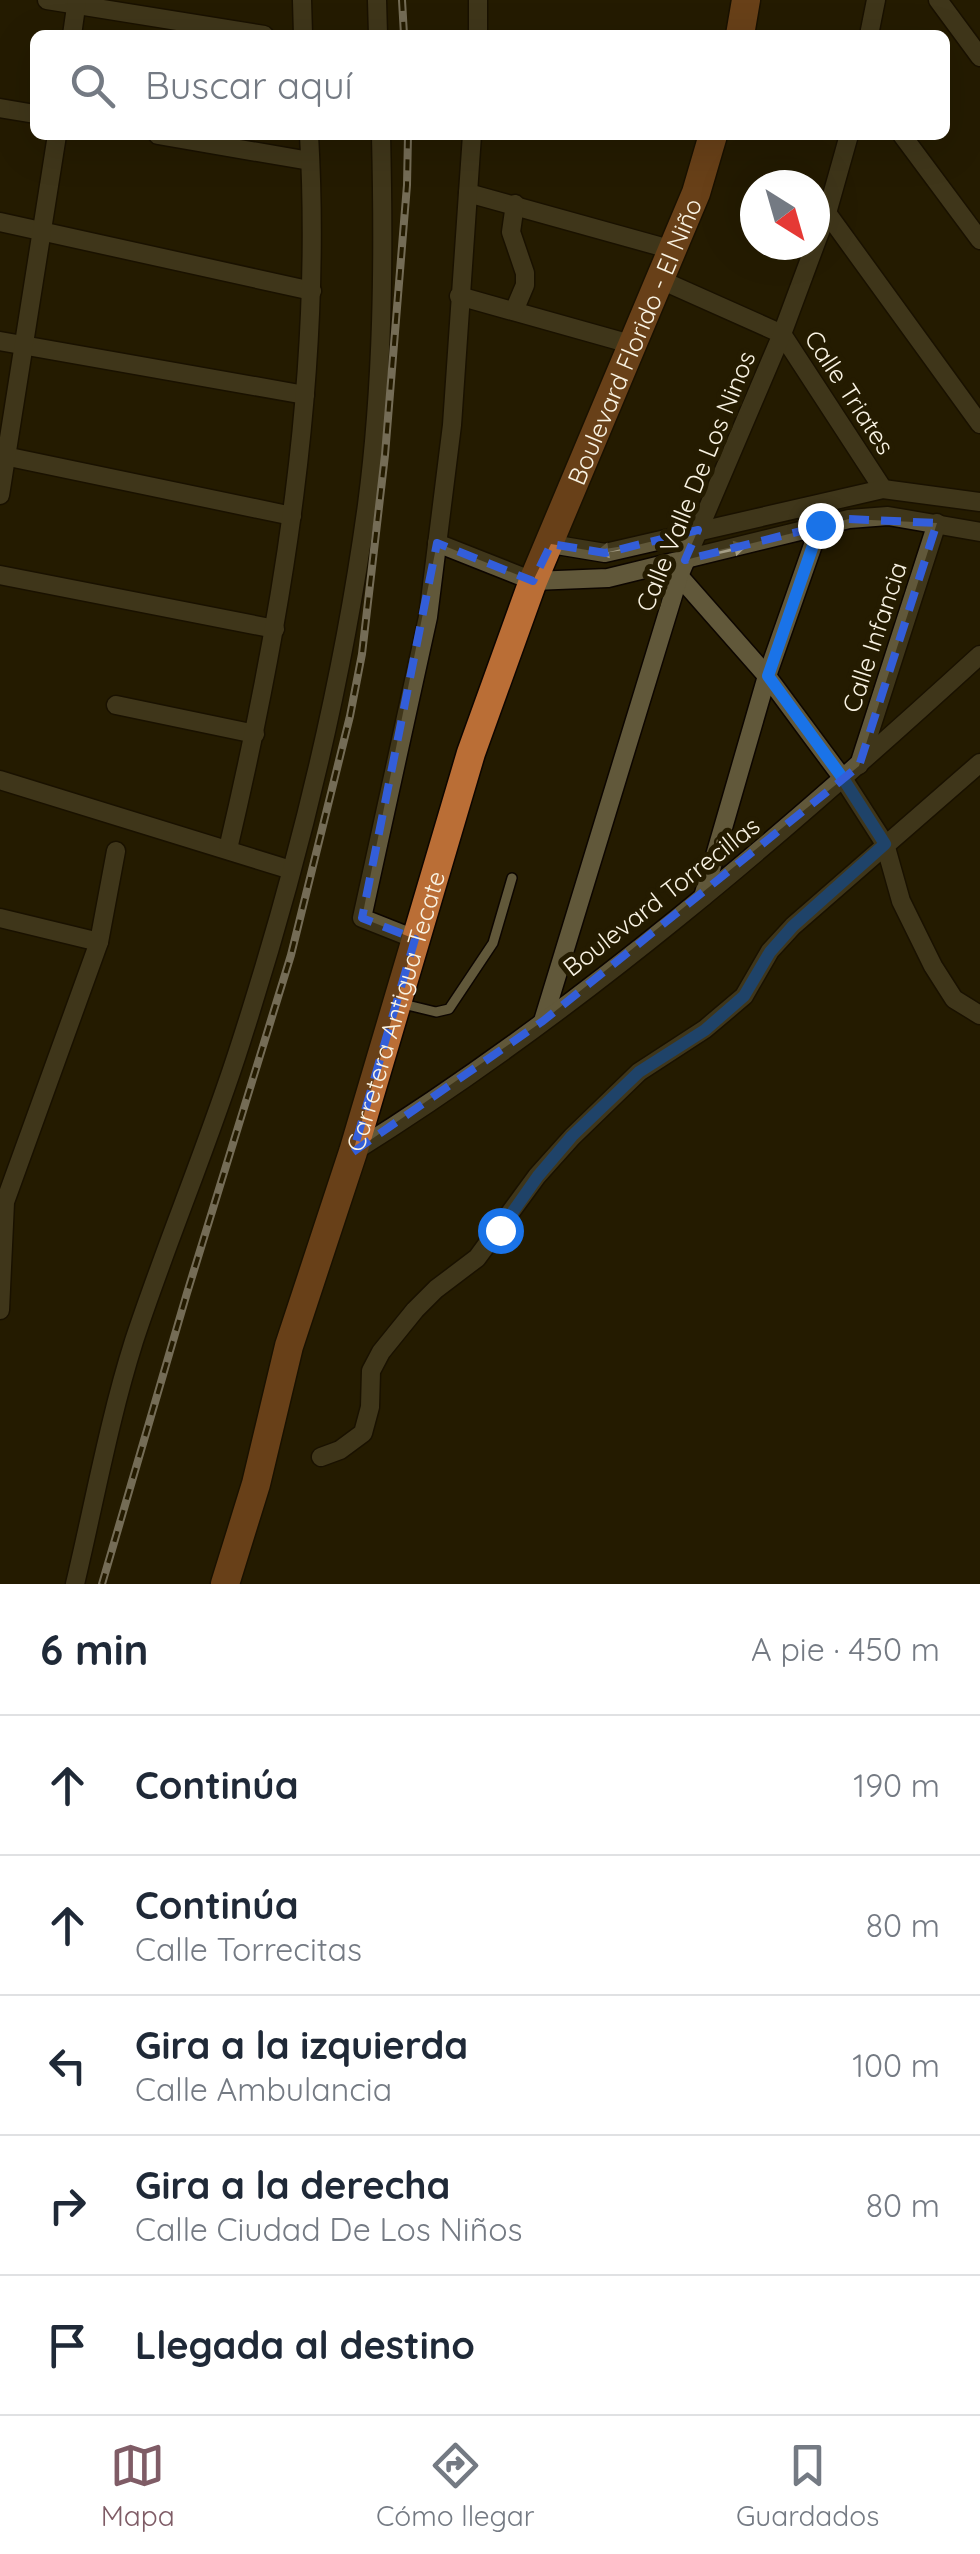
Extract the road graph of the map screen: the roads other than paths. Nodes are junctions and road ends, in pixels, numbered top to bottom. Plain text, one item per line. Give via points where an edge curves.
1 (47, 0) edge
2 (302, 0) edge
3 (377, 0) edge
4 (478, 0) edge
5 (746, 0) edge
6 (876, 0) edge
7 (938, 0) edge
8 (77, 2) edge
9 (73, 30) edge
10 (236, 30) edge
11 (303, 30) edge
12 (378, 30) edge
13 (478, 30) edge
14 (741, 30) edge
15 (870, 30) edge
16 (980, 57) edge
17 (0, 108) edge
18 (30, 113) edge
19 (56, 140) edge
20 (186, 140) edge
21 (308, 140) edge
22 (381, 140) edge
23 (472, 140) edge
24 (708, 140) edge
25 (848, 140) edge
26 (906, 140) edge
27 (310, 162) junction
28 (468, 193) junction
29 (830, 202) edge
30 (515, 204) junction
31 (830, 217) edge
32 (0, 222) edge
33 (42, 229) junction
34 (980, 240) edge
35 (673, 250) junction
36 (810, 260) edge
37 (661, 280) junction
38 (312, 291) junction
39 (459, 296) junction
40 (514, 312) junction
41 (782, 334) junction
42 (0, 341) edge
43 (24, 345) junction
44 (634, 345) junction
45 (305, 395) junction
46 (980, 422) edge
47 (3, 456) edge
48 (884, 488) junction
49 (0, 495) edge
50 (980, 502) edge
51 (292, 516) junction
52 (936, 523) junction
53 (820, 525) junction
54 (698, 530) junction
55 (980, 532) edge
56 (437, 543) junction
57 (551, 544) junction
58 (682, 568) junction
59 (0, 576) edge
60 (533, 581) junction
61 (275, 629) junction
62 (980, 655) edge
63 (768, 676) junction
64 (116, 706) dead end
65 (255, 734) junction
66 (980, 763) edge
67 (859, 766) junction
68 (0, 780) edge
69 (844, 780) junction
70 (885, 844) junction
71 (228, 849) junction
72 (116, 851) dead end
73 (291, 870) junction
74 (512, 878) dead end
75 (702, 898) junction
76 (0, 918) edge
77 (414, 939) junction
78 (99, 942) junction
79 (396, 1002) junction
80 (980, 1015) edge
81 (543, 1021) junction
82 (354, 1152) junction
83 (0, 1170) edge
84 (6, 1202) junction
85 (0, 1310) edge
86 (321, 1457) dead end
87 (75, 1584) edge
88 (225, 1584) edge

1 - 8 street
2 - 11 street
3 - 12 street
4 - 13 street
5 - 14 main road
6 - 15 street
7 - 16 street
8 - 9 street
8 - 10 street
17 - 18 street
19 - 33 street
20 - 27 street
21 - 27 street
22 - 73 street via 380,322 367,504 335,689
23 - 28 street
24 - 35 main road, Boulevard Florido - El Niño
25 - 29 street, Calle Valle De Los Ninos
26 - 34 street
27 - 38 street
28 - 30 street
28 - 39 street
30 - 35 street
30 - 40 street via 511,232 526,284
31 - 46 street
32 - 33 street
33 - 38 street
33 - 43 street
35 - 37 main road, Boulevard Florido - El Niño
36 - 41 street, Calle Valle De Los Ninos
37 - 41 street, Calle Triates
37 - 44 main road, Boulevard Florido - El Niño
38 - 45 street
39 - 40 street
39 - 56 street
40 - 44 street
41 - 48 street, Calle Triates
41 - 54 street, Calle Valle De Los Ninos
42 - 43 street
43 - 45 street
43 - 47 street
44 - 57 main road, Boulevard Florido - El Niño
45 - 51 street
47 - 49 street
47 - 51 street
48 - 50 street
48 - 54 street
51 - 61 street
52 - 53 street via 888,516
52 - 55 street
52 - 67 street, Calle Infancia
58 -> 53 street
53 - 63 street
54 -> 57 street via 605,553
54 - 58 street, Calle Valle De Los Ninos
56 - 60 street
56 - 77 street via 428,618 362,918
57 - 60 main road, Carretera Antigua Tecate
58 - 60 street
58 - 63 street
58 - 81 street, Calle Valle De Los Ninos
59 - 61 street
60 - 77 main road, Carretera Antigua Tecate
61 - 65 street
62 - 67 street, Boulevard Torrecillas
63 - 69 street
63 - 75 street
64 - 65 street
65 - 71 street
66 - 70 street
67 - 69 street, Boulevard Torrecillas
68 - 71 street
69 - 70 street
69 - 75 street, Boulevard Torrecillas
70 - 80 street via 914,934 954,999
70 - 86 street via 770,952 744,996 639,1072 572,1136 477,1258 436,1288 381,1352 371,1370 363,1433
71 - 73 street
72 - 78 street
73 - 87 street via 242,1040 133,1344
74 - 79 lane via 493,943 449,1009
75 - 81 street, Boulevard Torrecillas
76 - 78 street
77 - 79 main road, Carretera Antigua Tecate
78 - 84 street
79 - 82 main road, Carretera Antigua Tecate
81 - 82 street, Boulevard Torrecillas
82 - 88 main road, Carretera Antigua Tecate via 290,1346
83 - 84 street
84 - 85 street

